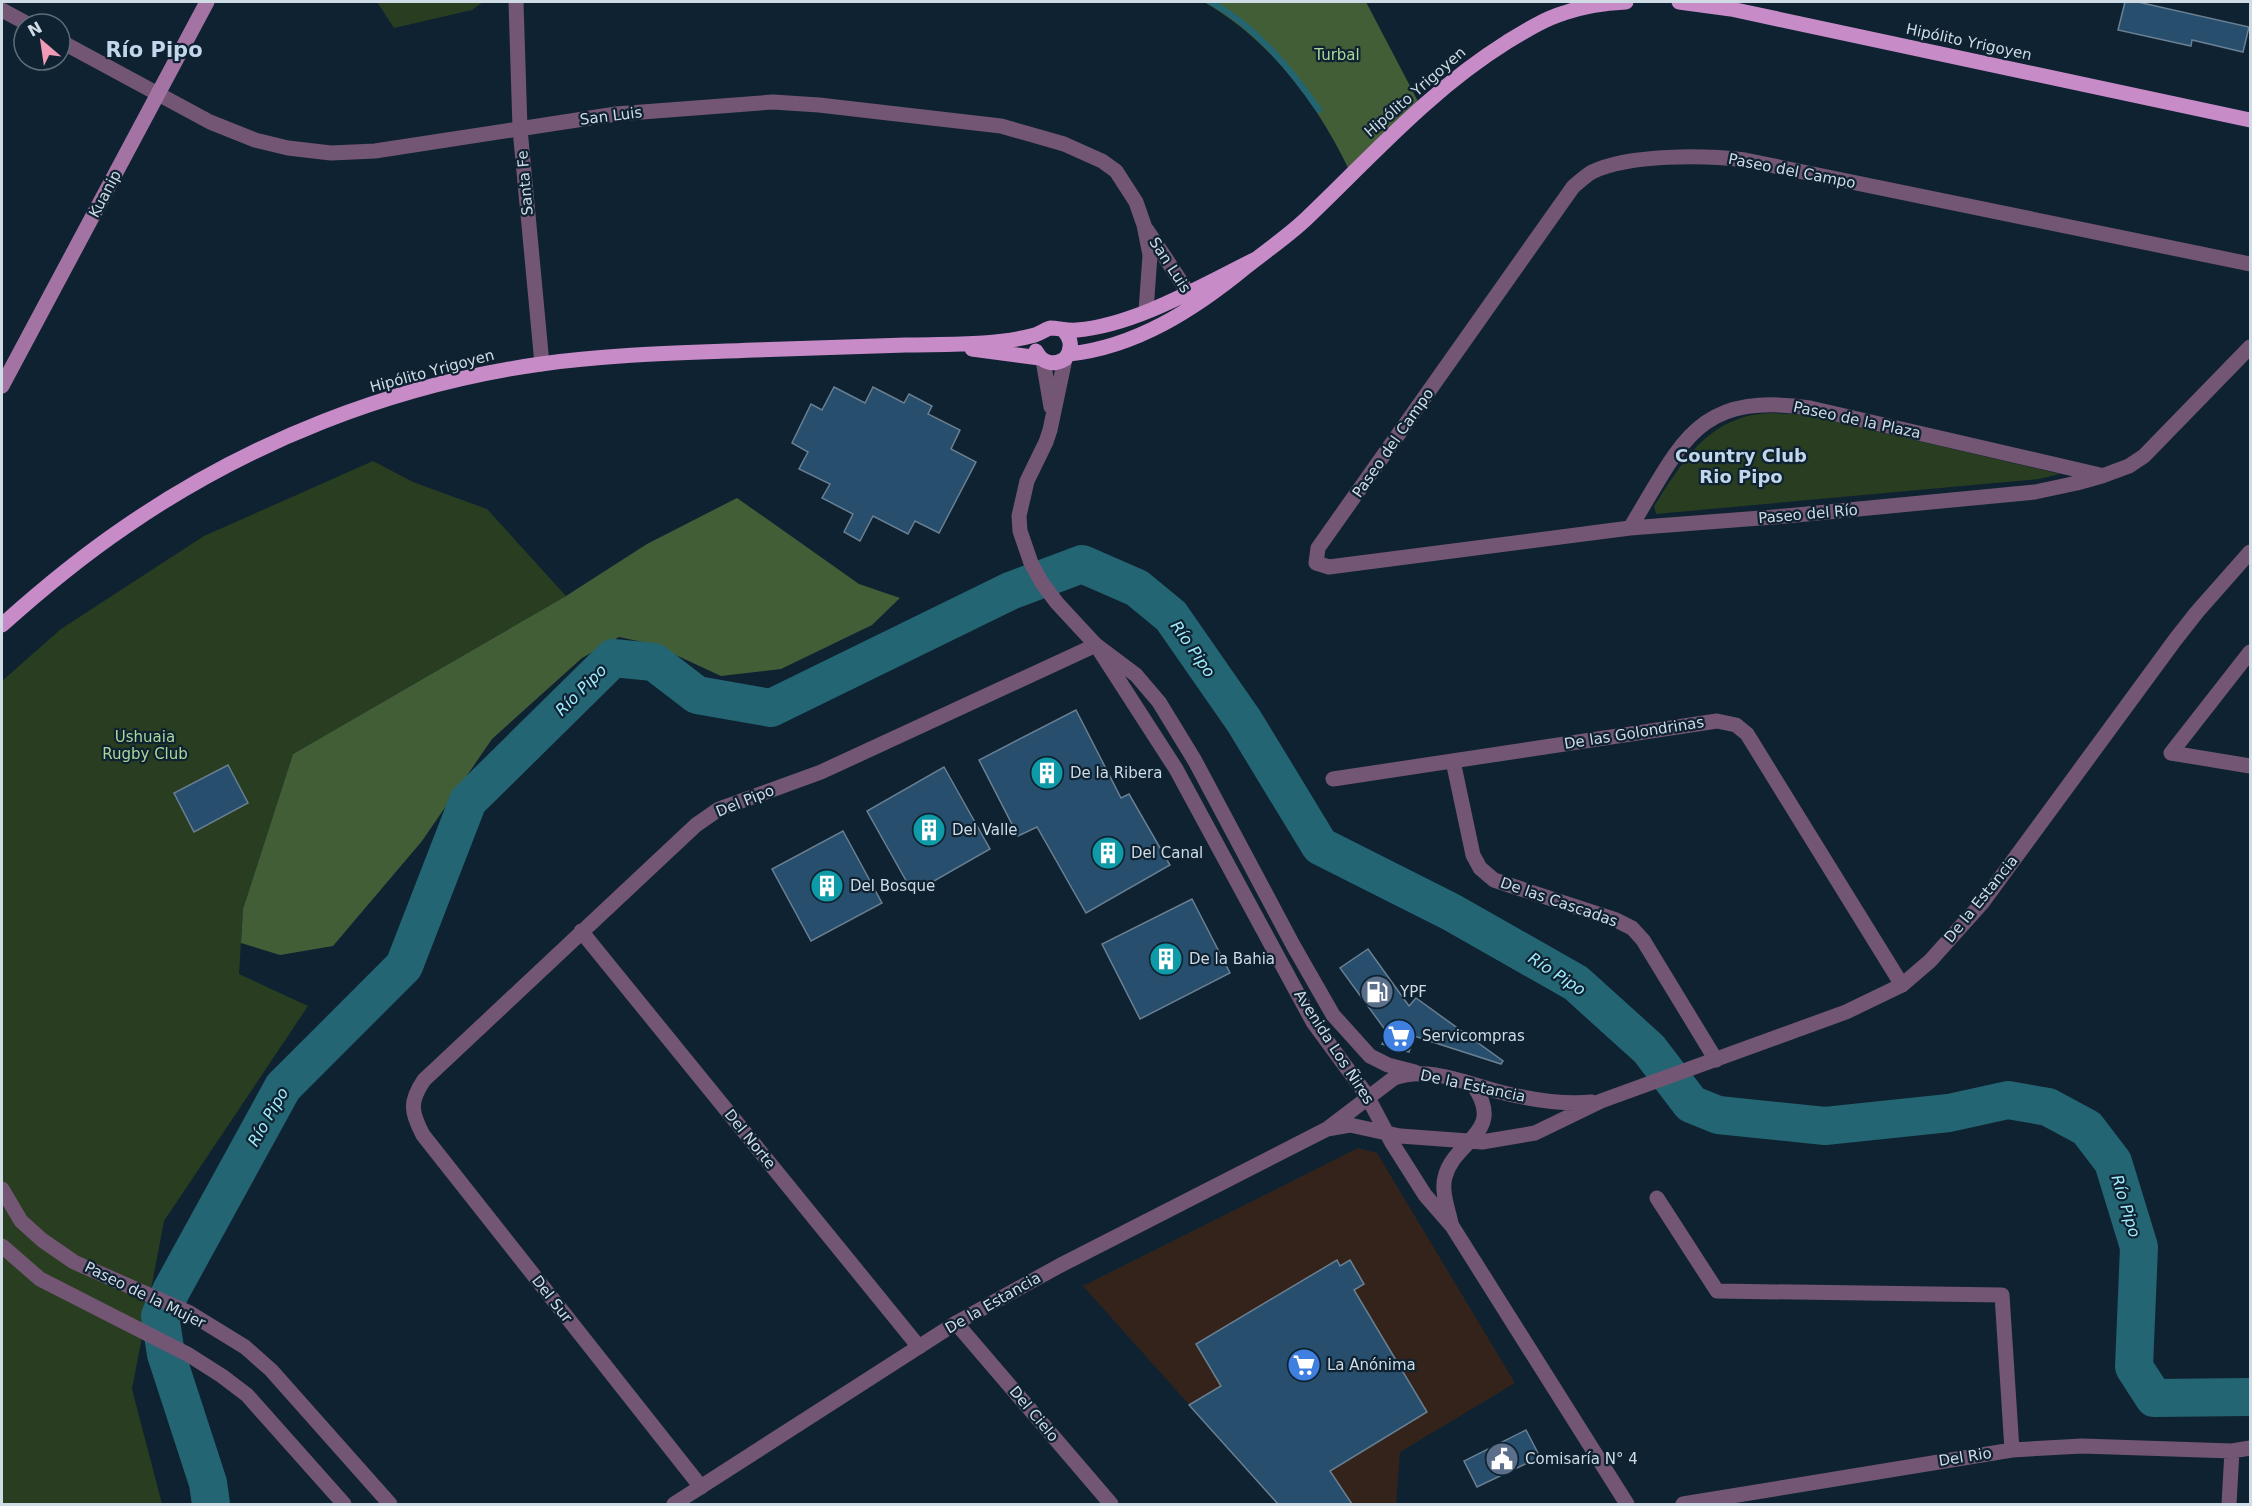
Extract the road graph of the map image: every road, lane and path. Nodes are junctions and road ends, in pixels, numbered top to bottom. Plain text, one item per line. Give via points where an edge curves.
1 (207, 2) edge
2 (516, 2) edge
3 (1626, 2) edge
4 (1679, 2) edge
5 (72, 48) edge
6 (158, 95) junction
7 (2250, 120) edge
8 (520, 129) junction
9 (1144, 225) junction
10 (2246, 265) edge
11 (1192, 299) junction
12 (1146, 311) junction
13 (1063, 330) junction
14 (1039, 334) junction
15 (933, 344) junction
16 (2250, 347) edge
17 (1067, 356) junction
18 (1042, 359) junction
19 (542, 364) junction
20 (2, 386) edge
21 (1053, 418) junction
22 (2102, 476) junction
23 (1630, 528) junction
24 (2250, 552) edge
25 (1316, 563) joint
26 (2, 625) edge
27 (1096, 645) junction
28 (2250, 652) edge
29 (1453, 761) junction
30 (2250, 766) edge
31 (1333, 779) dead end
32 (581, 931) junction
33 (1293, 945) junction
34 (1276, 954) junction
35 (1902, 985) junction
36 (1716, 1060) junction
37 (1421, 1073) junction
38 (1473, 1085) junction
39 (1368, 1098) junction
40 (1601, 1101) junction
41 (412, 1106) joint
42 (1327, 1129) junction
43 (1387, 1134) junction
44 (1470, 1142) junction
45 (2, 1189) edge
46 (1657, 1198) dead end
47 (1452, 1226) junction
48 (2, 1246) edge
49 (956, 1323) junction
50 (919, 1347) junction
51 (2250, 1448) edge
52 (2012, 1450) junction
53 (2232, 1451) junction
54 (701, 1487) junction
55 (344, 1504) edge
56 (390, 1504) edge
57 (674, 1504) edge
58 (1111, 1504) edge
59 (1627, 1504) edge
60 (1683, 1504) edge
61 (2229, 1504) edge

1 - 6 main road, Kuanip
2 - 8 street, Santa Fe
3 - 11 main road, Hipólito Yrigoyen via 1563,13 1529,29 1456,77 1304,220 1256,259
4 - 7 main road, Hipólito Yrigoyen via 1731,9
5 - 6 street, San Luis
6 - 8 street, San Luis via 255,140 331,153 375,151
6 - 20 main road, Kuanip
8 - 9 street, San Luis via 616,114 772,102 1000,126 1064,144 1102,161 1128,186
8 - 19 street, Santa Fe
9 - 11 street, San Luis
9 - 12 street, San Luis via 1150,255
10 - 25 street, Paseo del Campo via 1745,160 1690,157 1610,165 1590,173 1573,187 1318,548
11 - 12 main road, Hipólito Yrigoyen
11 - 17 main road, Hipólito Yrigoyen via 1162,325
12 - 13 main road, Hipólito Yrigoyen via 1094,327
13 - 14 main road, Hipólito Yrigoyen via 1050,327
13 - 17 main road via 1070,341
14 - 15 main road, Hipólito Yrigoyen via 1002,341
14 - 18 main road via 1035,347
15 - 18 main road, Hipólito Yrigoyen
15 - 19 main road, Hipólito Yrigoyen via 668,354
16 - 22 street, Paseo del Río via 2144,456
17 - 18 main road, Hipólito Yrigoyen via 1053,364
17 - 21 street
18 - 21 street
19 - 26 main road, Hipólito Yrigoyen via 409,392 257,449 125,526
21 - 27 street, Avenida Los Ñires via 1027,481 1019,516 1020,531 1042,583
22 - 23 street, Paseo del Río via 2035,492
22 - 23 street, Paseo de la Plaza via 1810,408 1752,405 1707,421 1688,436
23 - 25 street, Paseo del Río via 1329,567
24 - 35 street, De la Estancia via 2182,631 1982,903 1930,961
27 - 32 street, Del Pipo via 821,771 719,809 696,825
27 - 33 street, Avenida Los Ñires via 1136,675 1159,702 1195,761
27 - 34 street, Avenida Los Ñires via 1176,769
28 - 30 street via 2172,753
29 - 31 street, De las Golondrinas
29 - 35 street, De las Golondrinas via 1716,721 1736,725 1747,734
29 - 36 street, De las Cascadas via 1473,855 1480,868 1494,880 1632,928
32 - 41 street, Del Pipo via 424,1080
32 - 50 street, Del Norte
33 - 34 street
33 - 37 street, Avenida Los Ñires via 1333,1015 1364,1051 1388,1065
34 - 39 street, Avenida Los Ñires via 1313,1022
35 - 36 street, De la Estancia via 1846,1012
36 - 40 street, De la Estancia
37 - 38 street, De la Estancia
37 - 39 street, De la Estancia via 1394,1078
38 - 40 street, De la Estancia via 1554,1102
38 - 44 street, Avenida Los Ñires via 1485,1106
39 - 42 street, De la Estancia
39 - 43 street, Avenida Los Ñires
40 - 44 street, De la Estancia via 1535,1133
41 - 54 street, Del Sur via 423,1135
42 - 43 street, De la Estancia via 1350,1125
42 - 49 street, De la Estancia
43 - 44 street, De la Estancia
43 - 47 street, Avenida Los Ñires via 1425,1195
44 - 47 street, Avenida Los Ñires via 1452,1162 1445,1178
45 - 56 street, Paseo de la Mujer via 21,1221 74,1262 188,1312 245,1347 271,1370
46 - 52 street via 1718,1291 2002,1295
47 - 59 street, Avenida Los Ñires
48 - 55 street via 40,1280 189,1355 247,1395
49 - 50 street, De la Estancia
49 - 58 street, Del Cielo
50 - 54 street, De la Estancia
51 - 53 street, Del Rio
52 - 53 street, Del Rio via 2082,1446
52 - 60 street, Del Rio
53 - 61 street
54 - 57 street, De la Estancia

